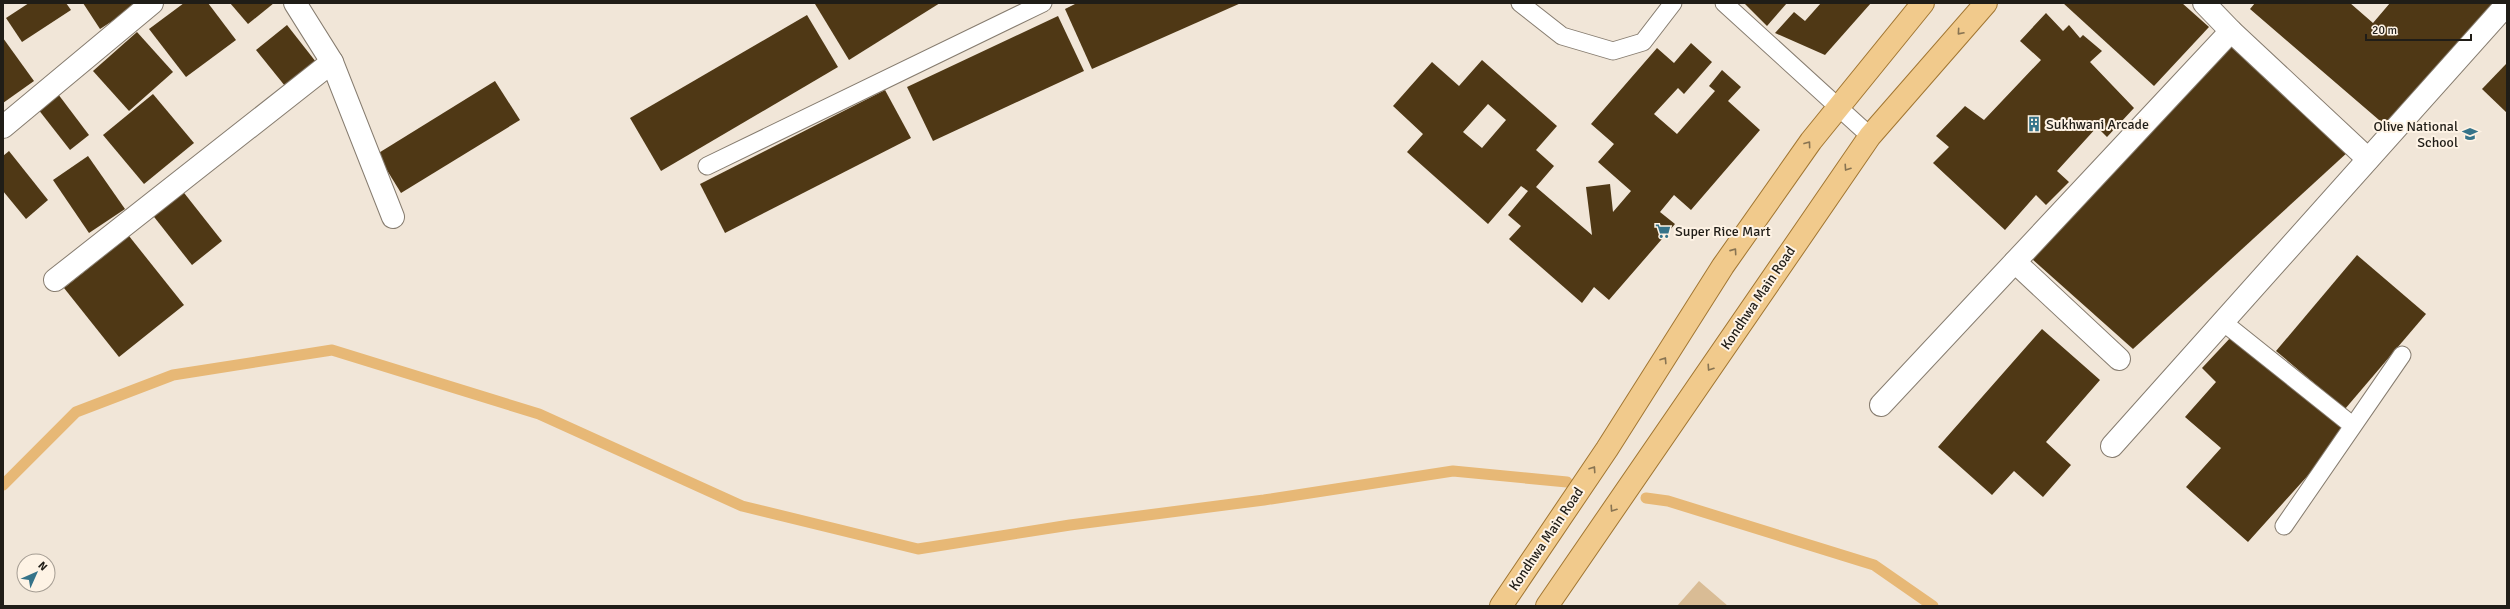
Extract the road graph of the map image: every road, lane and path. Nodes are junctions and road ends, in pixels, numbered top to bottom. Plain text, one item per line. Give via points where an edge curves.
1 (152, 3) edge
2 (295, 3) edge
3 (1043, 3) edge
4 (1520, 3) edge
5 (1673, 3) edge
6 (1724, 3) edge
7 (1923, 3) edge
8 (1986, 3) edge
9 (2204, 3) edge
10 (2507, 4) edge
11 (2231, 31) junction
12 (332, 62) junction
13 (1838, 106) junction
14 (3, 127) edge
15 (1870, 136) junction
16 (2368, 159) junction
17 (707, 166) dead end
18 (393, 217) dead end
19 (2015, 262) junction
20 (55, 280) dead end
21 (2223, 322) junction
22 (2402, 355) dead end
23 (2119, 359) dead end
24 (1881, 405) dead end
25 (2352, 425) junction
26 (2112, 446) dead end
27 (2284, 526) dead end
28 (1501, 606) edge
29 (1547, 606) edge

1 - 14 street
2 - 12 street
3 - 17 lane
4 - 5 lane via 1562,36 1613,51 1643,42
6 - 13 lane
7 - 13 main road, Kondhwa Main Road
8 -> 15 main road, Kondhwa Main Road
9 - 11 street
10 - 16 street
11 - 16 street
11 - 19 street
12 - 18 street
12 - 20 street
13 - 15 lane
28 -> 13 main road, Kondhwa Main Road via 1607,449 1724,266
15 -> 29 main road, Kondhwa Main Road
16 - 21 street
19 - 23 street
19 - 24 street
21 - 25 lane
21 - 26 street
22 - 25 lane
25 - 27 lane

